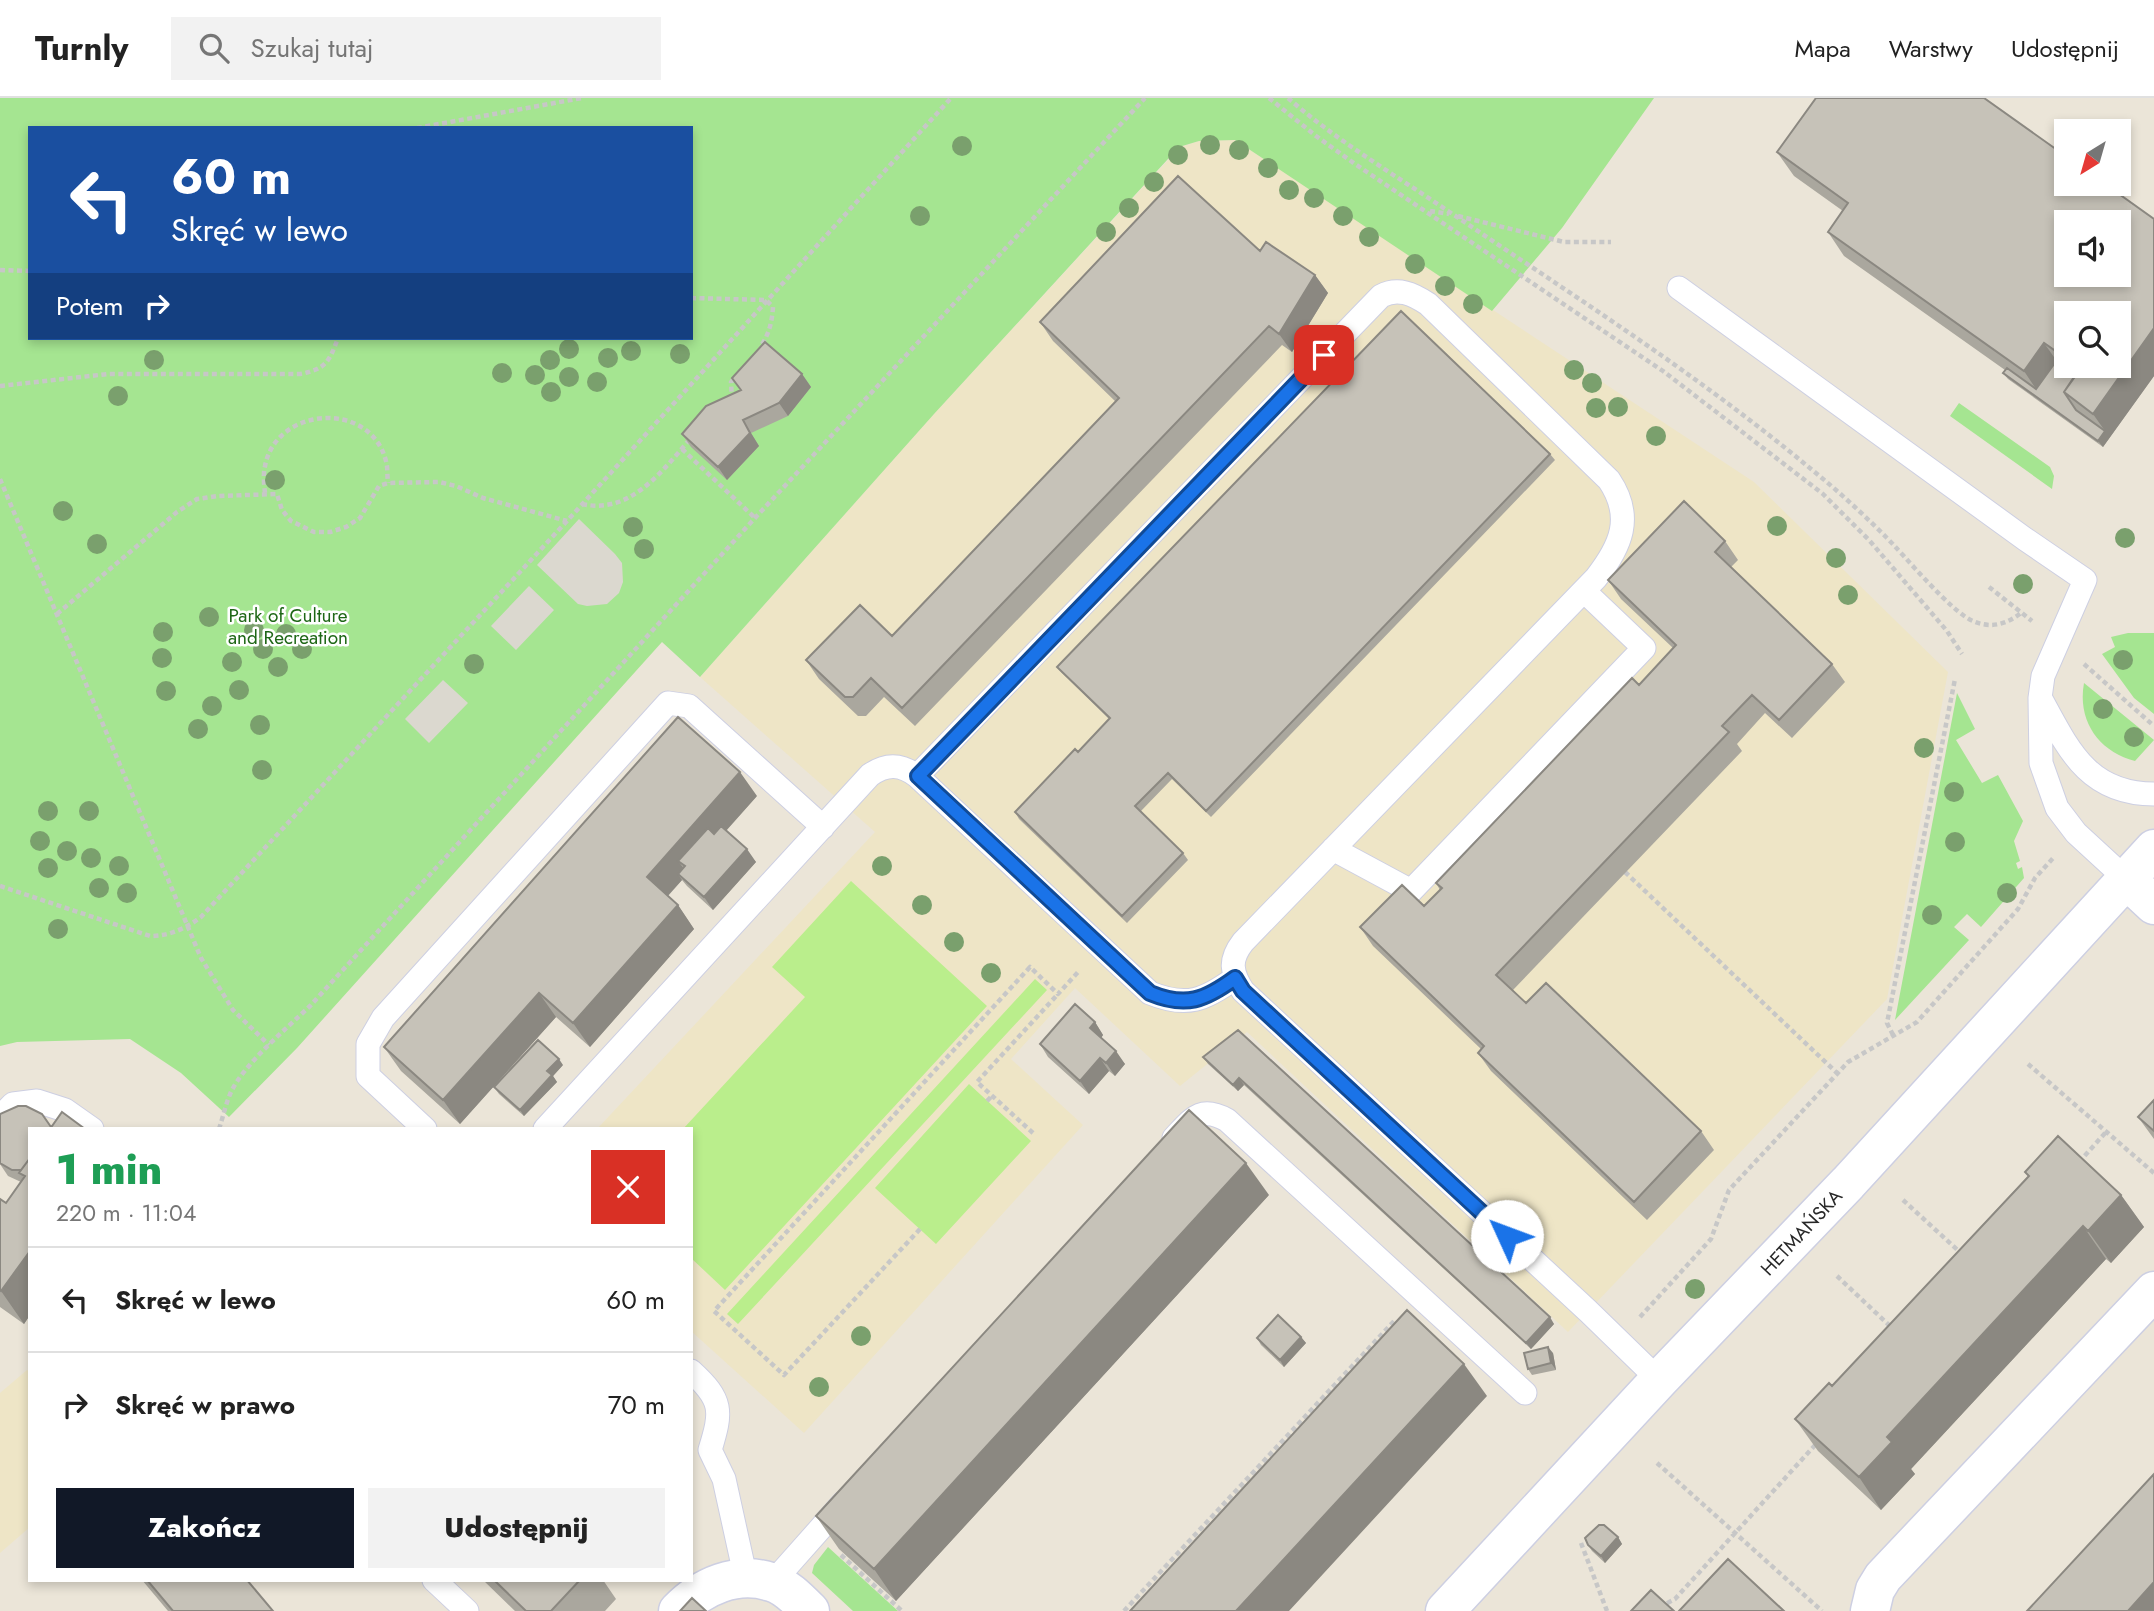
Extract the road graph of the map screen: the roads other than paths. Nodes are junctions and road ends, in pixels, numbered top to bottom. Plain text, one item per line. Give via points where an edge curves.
1 (1679, 288) dead end
2 (1584, 591) junction
3 (2040, 698) junction
4 (918, 776) junction
5 (2154, 794) edge
6 (823, 827) junction
7 (1333, 849) junction
8 (2154, 849) edge
9 (2126, 879) junction
10 (2154, 905) edge
11 (1235, 978) junction
12 (0, 1117) edge
13 (89, 1127) edge
14 (423, 1127) edge
15 (547, 1127) edge
16 (1155, 1157) edge
17 (2154, 1291) edge
18 (693, 1373) edge
19 (1659, 1380) junction
20 (1525, 1394) dead end
21 (854, 1490) edge
22 (759, 1580) junction
23 (436, 1582) edge
24 (467, 1611) edge
25 (678, 1611) edge
26 (810, 1611) edge
27 (1445, 1611) edge
28 (1870, 1611) edge

1 - 3 lane via 2085,580 2043,676
2 - 4 lane via 1619,541 1622,512 1614,488 1428,304 1398,290 1387,293
2 - 7 lane
2 - 7 lane via 1644,648 1410,891
3 - 5 lane via 2088,773 2116,789
3 - 9 lane via 2041,764 2057,808 2076,833
4 - 6 lane via 895,766 881,768
4 - 11 lane via 1150,993 1174,1001 1199,1000
6 - 14 lane via 689,706 668,704 383,1018 368,1044 368,1076
6 - 15 lane
7 - 11 lane via 1234,953
8 - 9 street, HETMAŃSKA
9 - 10 street
9 - 19 street, HETMAŃSKA
11 - 19 lane via 1243,991
12 - 13 lane via 13,1104 37,1101 65,1110
16 - 20 lane via 1202,1113 1214,1113 1227,1121
17 - 28 street via 1883,1577
18 - 22 lane via 720,1408 710,1450
19 - 27 street, HETMAŃSKA
21 - 22 lane
22 - 25 street via 731,1579 708,1587
22 - 26 street
23 - 24 lane

